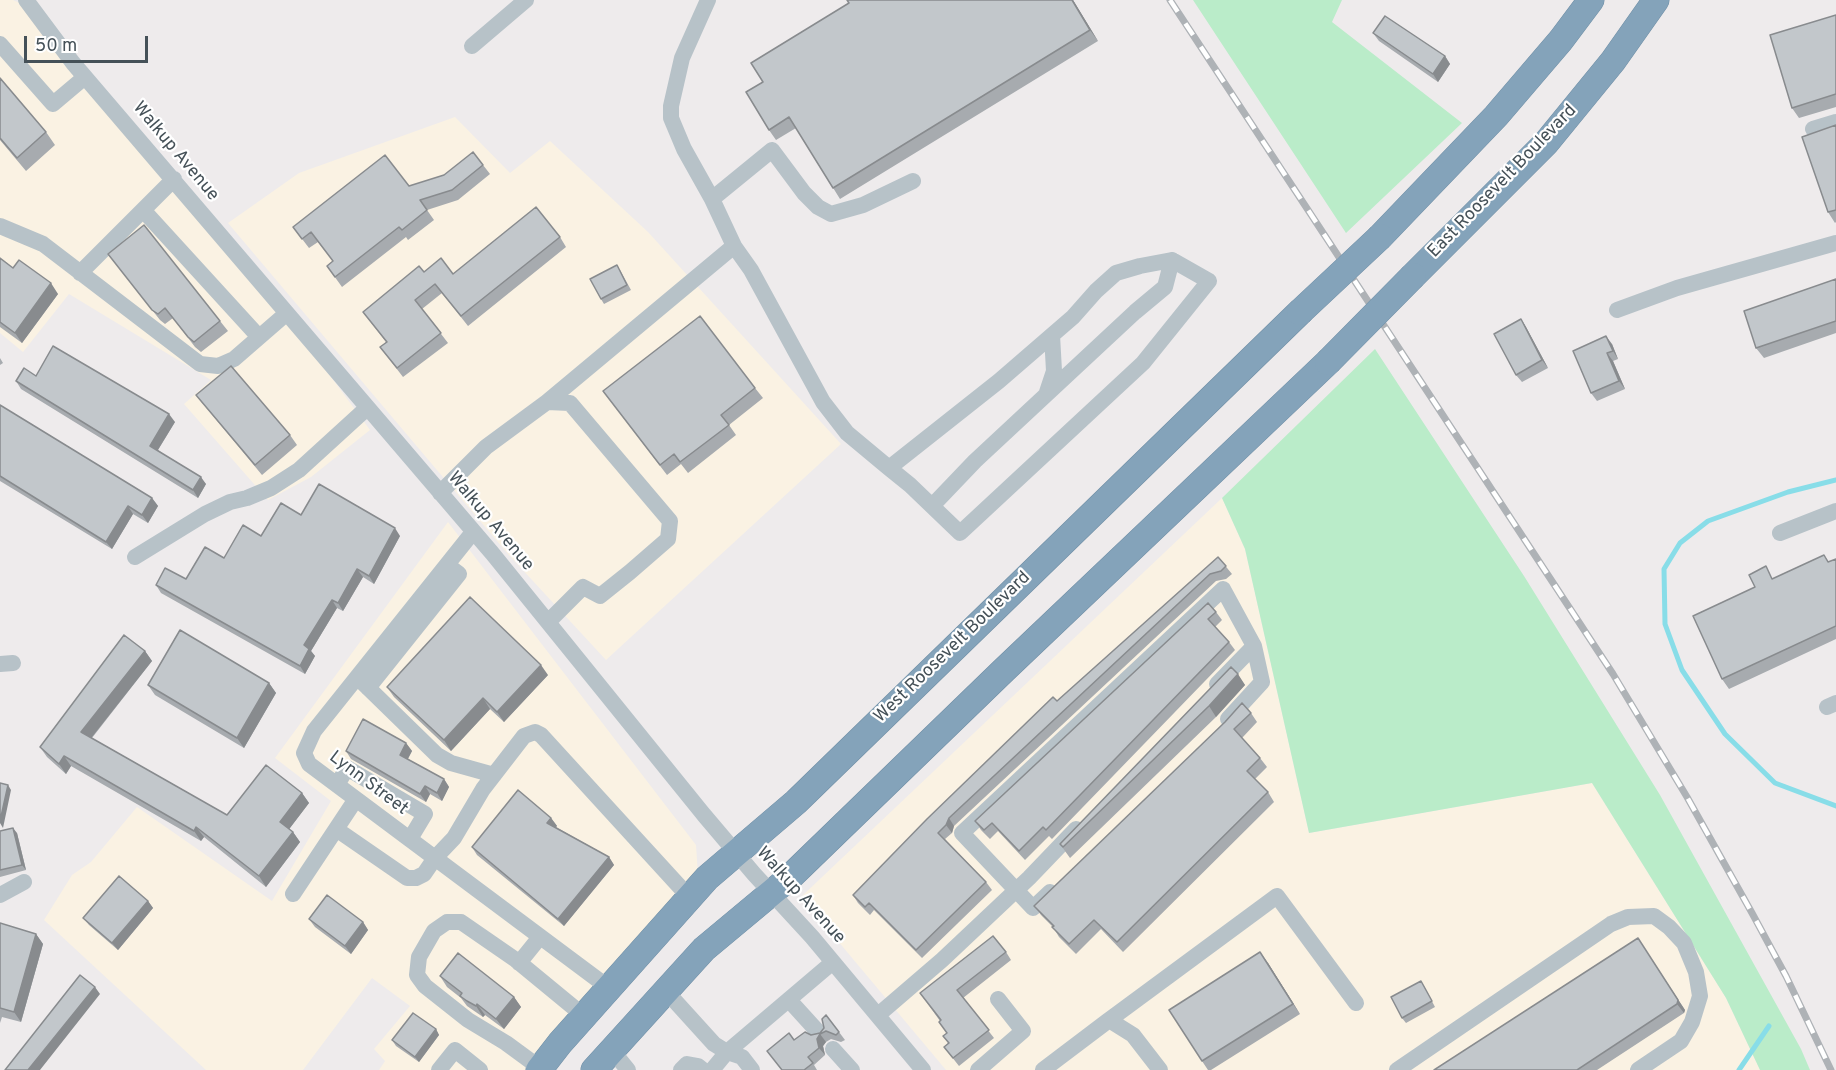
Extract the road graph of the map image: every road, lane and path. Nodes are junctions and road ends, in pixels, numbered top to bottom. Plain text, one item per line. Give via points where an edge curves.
1 (27, 0) edge
2 (526, 0) edge
3 (708, 0) edge
4 (1591, 0) edge
5 (1656, 0) edge
6 (0, 44) edge
7 (472, 46) dead end
8 (86, 77) junction
9 (1836, 122) edge
10 (1814, 129) dead end
11 (174, 179) junction
12 (913, 181) dead end
13 (712, 199) junction
14 (143, 210) junction
15 (0, 226) edge
16 (1836, 243) edge
17 (734, 246) junction
18 (1172, 260) junction
19 (80, 273) junction
20 (1617, 310) dead end
21 (286, 313) junction
22 (1052, 336) junction
23 (259, 337) junction
24 (1045, 395) junction
25 (547, 402) junction
26 (367, 408) junction
27 (889, 468) junction
28 (440, 493) junction
29 (932, 506) junction
30 (1836, 511) edge
31 (473, 532) junction
32 (1780, 533) dead end
33 (135, 557) dead end
34 (548, 622) junction
35 (1254, 646) junction
36 (363, 683) junction
37 (1204, 698) edge
38 (1216, 732) edge
39 (494, 775) junction
40 (337, 785) junction
41 (356, 799) junction
42 (1087, 818) edge
43 (336, 829) junction
44 (410, 839) junction
45 (736, 853) junction
46 (435, 858) junction
47 (24, 882) dead end
48 (1058, 884) edge
49 (1016, 890) junction
50 (771, 893) junction
51 (293, 894) dead end
52 (0, 895) edge
53 (690, 898) junction
54 (540, 937) junction
55 (833, 962) junction
56 (519, 963) junction
57 (609, 988) junction
58 (665, 990) junction
59 (998, 999) dead end
60 (789, 1000) junction
61 (1356, 1003) dead end
62 (878, 1015) junction
63 (584, 1017) junction
64 (1109, 1020) junction
65 (819, 1033) edge
66 (611, 1049) junction
67 (833, 1049) dead end
68 (727, 1052) junction
69 (539, 1069) edge
70 (439, 1070) edge
71 (480, 1070) edge
72 (594, 1070) edge
73 (628, 1070) edge
74 (681, 1070) edge
75 (703, 1070) edge
76 (712, 1070) edge
77 (752, 1070) edge
78 (852, 1070) edge
79 (923, 1070) edge
80 (978, 1070) edge
81 (1043, 1070) edge
82 (1160, 1070) edge
83 (1397, 1070) edge
84 (1638, 1070) edge

1 - 8 street, Walkup Avenue
2 - 7 street
3 - 13 street via 682,58 671,118
4 - 45 highway, West Roosevelt Boulevard, bridge via 1496,116 1380,237 796,802
5 - 50 highway, East Roosevelt Boulevard, bridge via 1613,61 1546,143 1328,362
6 - 8 street via 53,104
8 - 11 street, Walkup Avenue
9 - 10 street
11 - 14 street
11 - 21 street, Walkup Avenue
12 - 13 street via 863,205 831,214 804,193 772,150
13 - 17 street
14 - 19 street
14 - 23 street
15 - 19 street via 43,244
16 - 20 street via 1677,288
17 - 25 street
17 - 27 street via 752,270 823,402 847,433
18 - 22 street via 1116,273
18 - 24 street via 1165,287
18 - 29 street via 1209,281 1143,363 960,533
19 - 23 street via 200,364 218,366 234,359
21 - 23 street
21 - 26 street, Walkup Avenue
22 - 24 street via 1054,371
22 - 27 street
24 - 29 street
25 - 28 street via 486,447
25 - 34 street via 570,403 670,521 668,538 630,572 600,596 583,587
26 - 28 street, Walkup Avenue
26 - 33 street via 299,470 271,488 205,514
27 - 29 street
28 - 31 street, Walkup Avenue
30 - 32 street
31 - 34 street, Walkup Avenue
31 - 36 street, Lynn Street
34 - 45 street, Walkup Avenue
35 - 37 street
35 - 38 street via 1262,682
35 - 49 street via 1223,589 962,833
36 - 39 street via 436,755
36 - 40 street, Lynn Street via 314,731 304,753 309,764
39 - 46 street via 454,838
39 - 53 street via 524,736 535,732 540,735
40 - 41 street, Lynn Street
40 - 44 street via 346,768 425,814
41 - 43 street
41 - 44 street, Lynn Street
42 - 49 street
43 - 46 street via 407,878 424,874
43 - 51 street
44 - 46 street, Lynn Street
45 - 50 street, Walkup Avenue
45 - 53 highway, West Roosevelt Boulevard
46 - 54 street, Lynn Street
47 - 52 street
48 - 49 street via 1033,908
49 - 62 street
50 - 55 street, Walkup Avenue
50 - 58 highway via 704,949
53 - 57 highway, West Roosevelt Boulevard
54 - 56 street
54 - 57 street, Lynn Street
55 - 60 street
55 - 62 street, Walkup Avenue
56 - 63 street
56 - 69 street via 461,922 447,922 434,931 419,957 417,975 425,987
57 - 63 highway, West Roosevelt Boulevard
58 - 66 highway
58 - 68 street via 714,1044
59 - 80 street via 1023,1031
60 - 65 street
60 - 68 street
61 - 64 street via 1277,896
62 - 79 street, Walkup Avenue
63 - 69 highway, West Roosevelt Boulevard
64 - 81 street
64 - 82 street via 1133,1035
66 - 72 highway
66 - 73 street
67 - 78 street
68 - 76 street
68 - 77 street via 742,1057
70 - 71 street via 454,1050
74 - 75 street via 687,1064
83 - 84 street via 1611,924 1628,917 1654,916 1684,944 1696,972 1700,996 1681,1041

